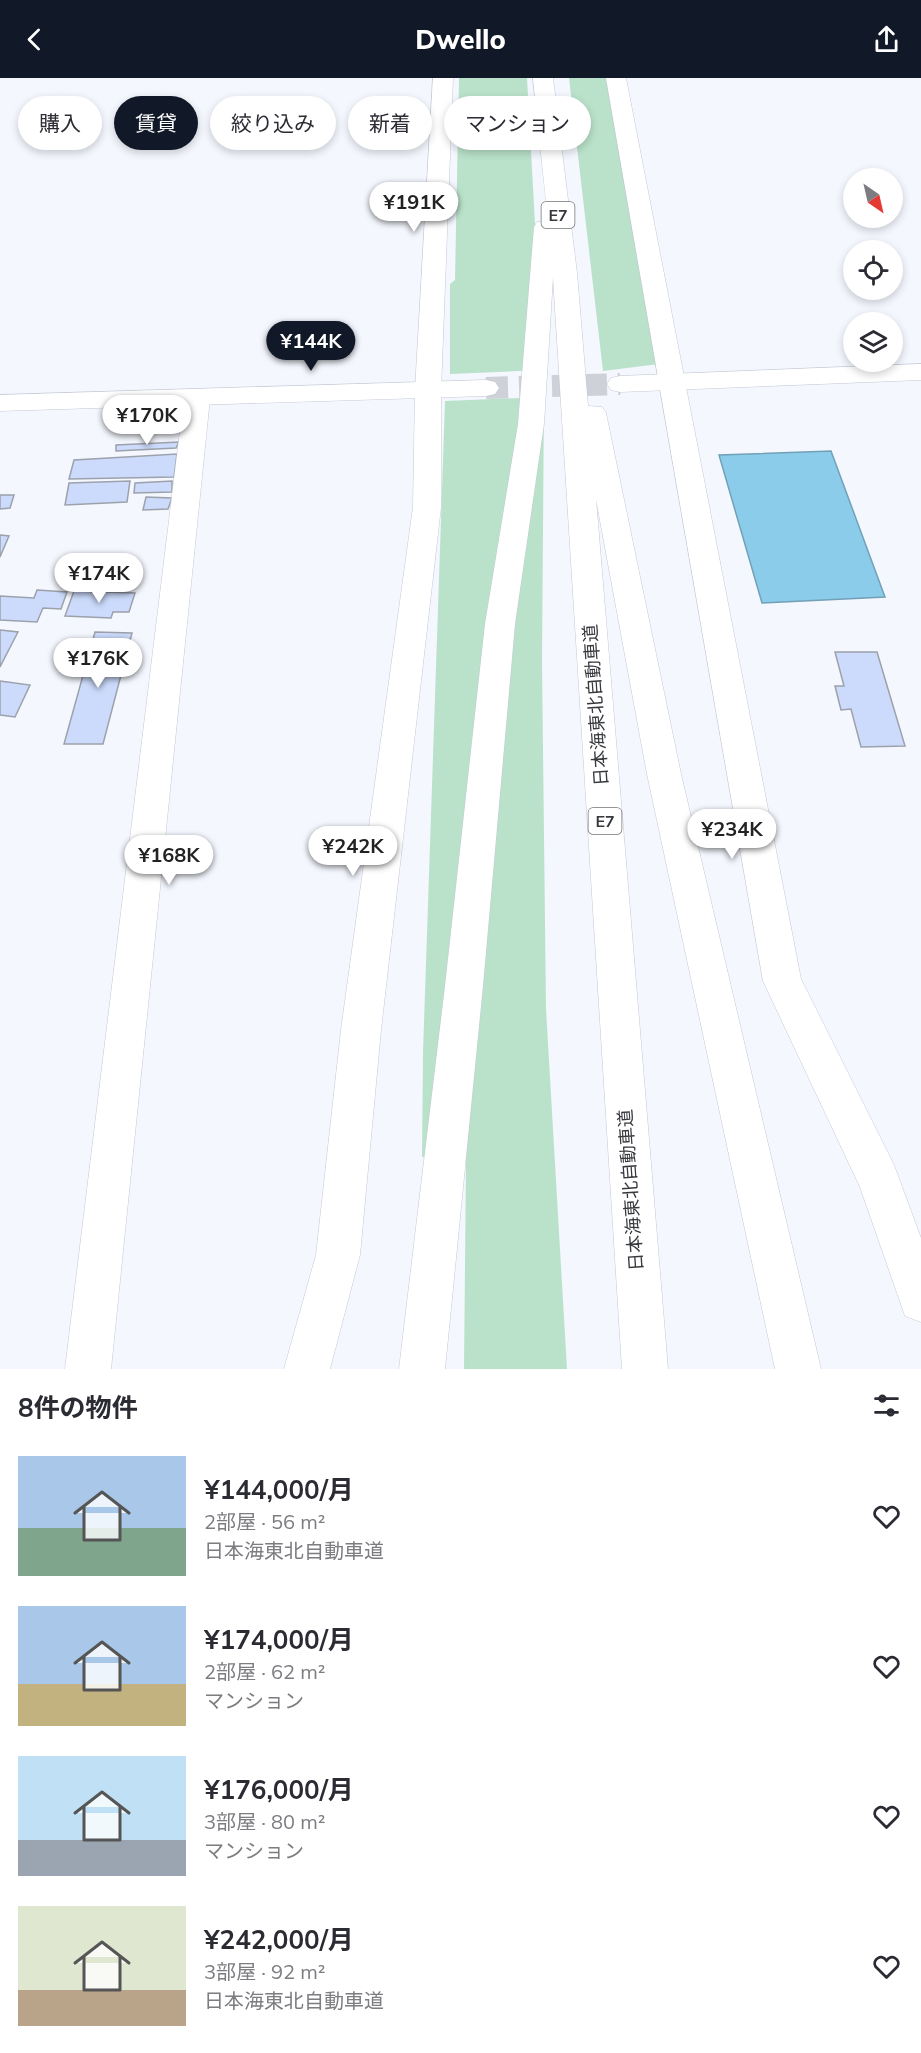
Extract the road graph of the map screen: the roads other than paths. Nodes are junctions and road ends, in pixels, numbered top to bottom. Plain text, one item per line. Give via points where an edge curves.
1 (443, 78) edge
2 (543, 78) edge
3 (616, 78) edge
4 (550, 156) junction
5 (565, 273) junction
6 (921, 372) edge
7 (672, 382) junction
8 (620, 384) tunnel mouth
9 (486, 388) tunnel mouth
10 (428, 390) junction
11 (196, 398) junction
12 (0, 403) edge
13 (921, 1300) edge
14 (88, 1369) edge
15 (308, 1369) edge
16 (422, 1369) edge
17 (645, 1369) edge
18 (798, 1369) edge

1 - 10 main road
2 - 4 main road, 日本海東北自動車道 / E7
3 - 7 main road
4 - 5 main road, 日本海東北自動車道 / E7
4 - 16 main road via 531,424 500,624
5 - 17 main road, 日本海東北自動車道 / E7
5 - 18 main road via 664,774
6 - 7 main road
7 - 8 main road
7 - 13 main road via 782,981 879,1180
9 - 10 main road
10 - 11 main road
10 - 15 main road via 427,507 361,1030 338,1255
11 - 12 main road
11 - 14 main road

